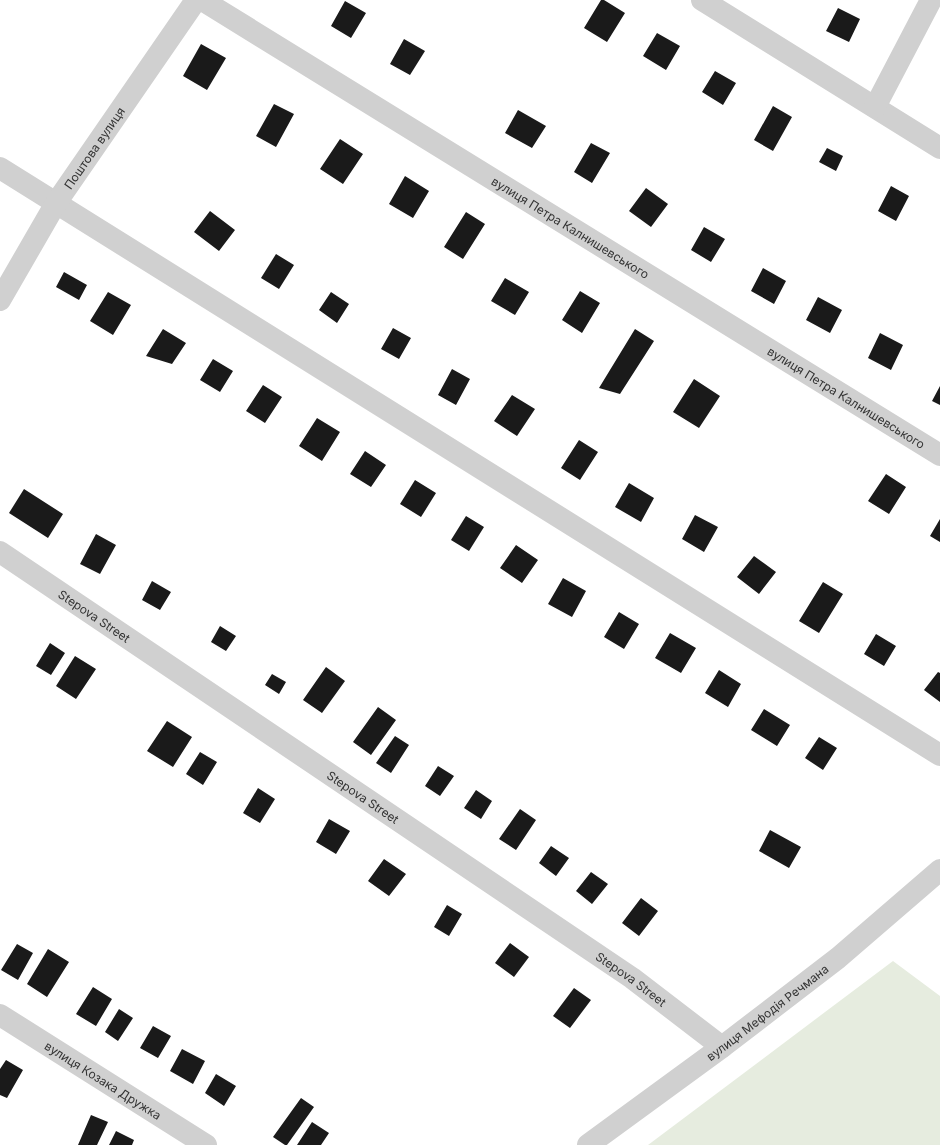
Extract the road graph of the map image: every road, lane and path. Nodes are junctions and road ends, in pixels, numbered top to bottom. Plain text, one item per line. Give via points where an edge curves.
1 (196, 0) edge
2 (202, 0) edge
3 (702, 0) edge
4 (931, 0) edge
5 (875, 107) junction
6 (940, 148) edge
7 (0, 168) edge
8 (56, 203) junction
9 (0, 300) edge
10 (940, 455) edge
11 (0, 552) edge
12 (940, 755) edge
13 (940, 870) edge
14 (0, 1015) edge
15 (722, 1047) junction
16 (206, 1145) edge
17 (588, 1145) edge

1 - 8 street, Поштова вулиця
2 - 10 street, вулиця Петра Калнишевського
3 - 5 street
4 - 5 street
5 - 6 street
7 - 8 street
8 - 9 street, Поштова вулиця
8 - 12 street
11 - 15 street, Stepova Street via 632,978
13 - 15 street, вулиця Мефодія Речмана via 838,958
14 - 16 street, вулиця Козака Дружка
15 - 17 street, вулиця Мефодія Речмана

